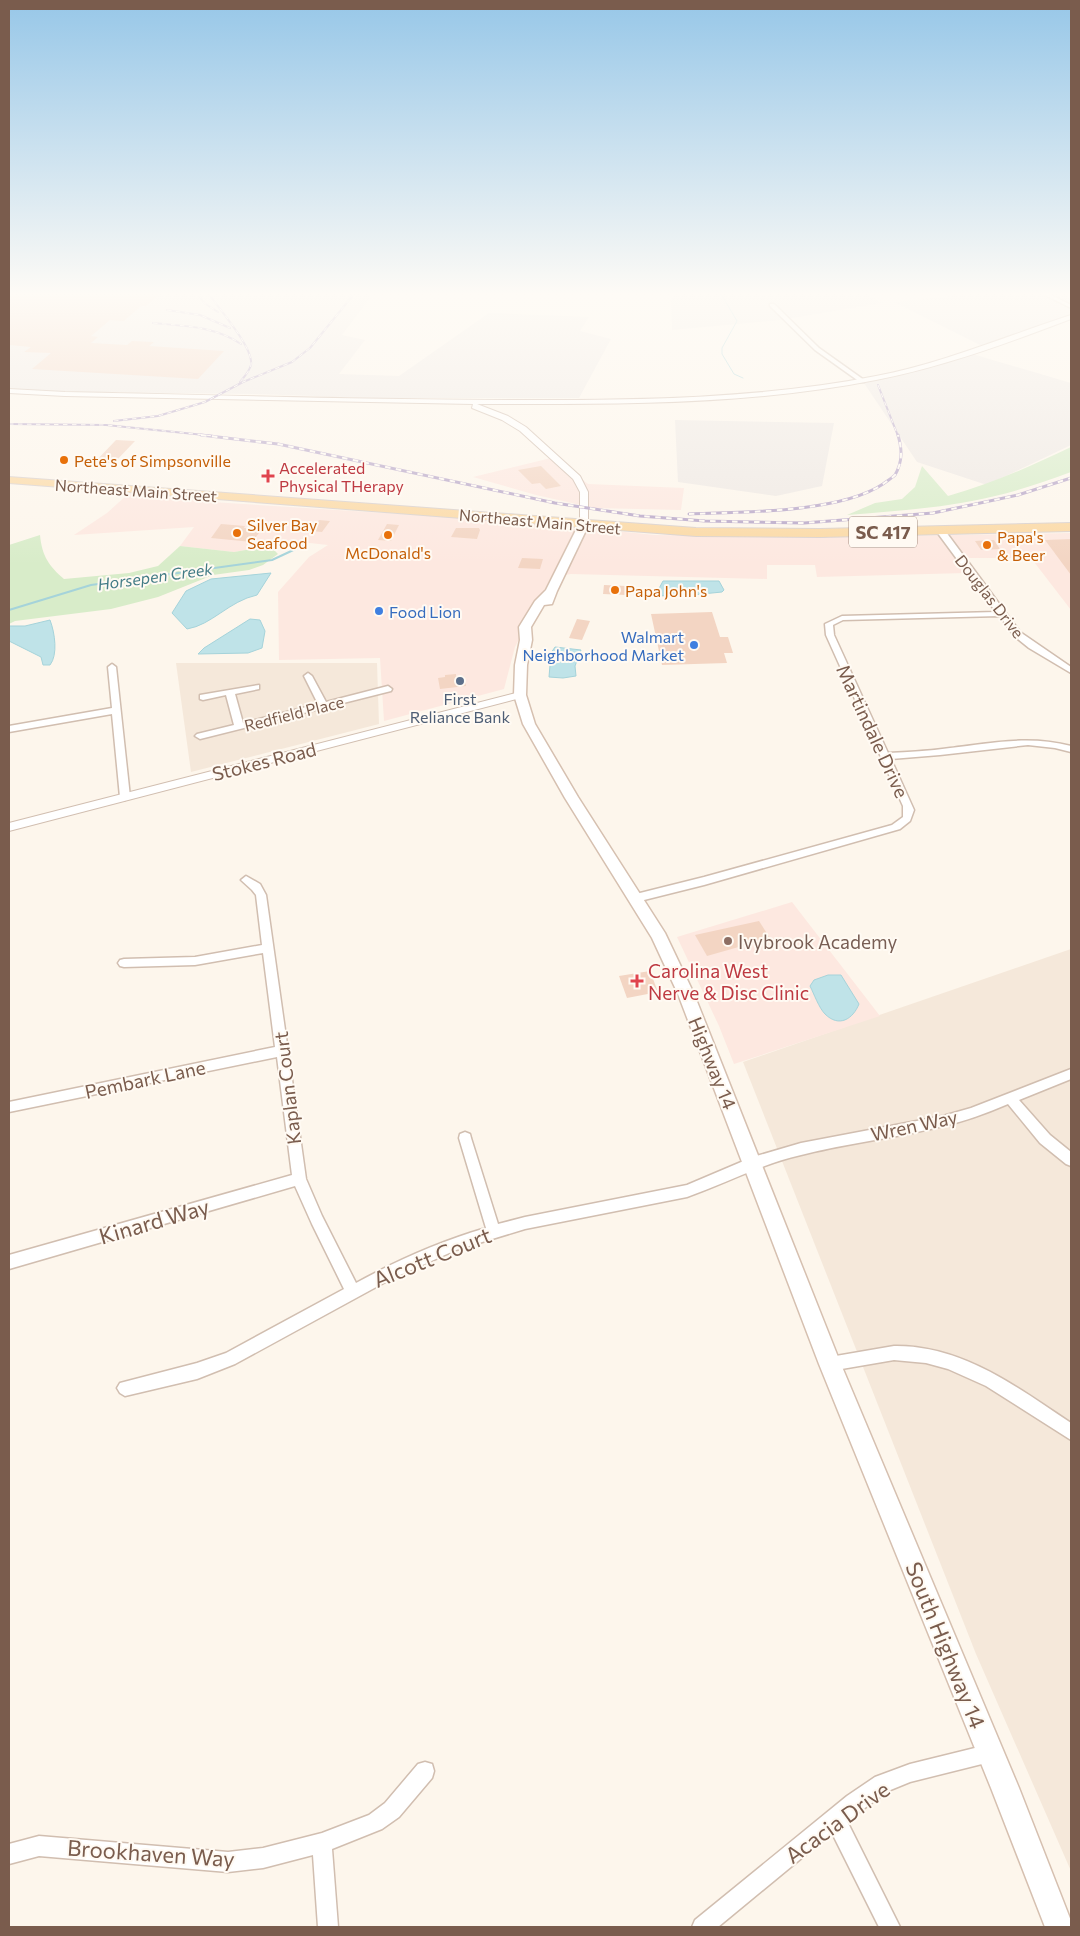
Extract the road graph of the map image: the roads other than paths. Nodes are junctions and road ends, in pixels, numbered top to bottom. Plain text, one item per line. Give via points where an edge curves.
1 (837, 384) edge
2 (10, 392) edge
3 (468, 402) junction
4 (9, 480) edge
5 (584, 524) junction
6 (1071, 527) edge
7 (940, 530) junction
8 (1001, 614) junction
9 (112, 667) dead end
10 (1071, 671) edge
11 (308, 676) dead end
12 (256, 687) dead end
13 (388, 689) dead end
14 (230, 692) junction
15 (520, 695) junction
16 (203, 698) dead end
17 (323, 706) junction
18 (117, 710) junction
19 (239, 726) junction
20 (9, 729) edge
21 (200, 736) dead end
22 (1071, 749) edge
23 (885, 756) junction
24 (125, 797) junction
25 (9, 828) edge
26 (246, 880) dead end
27 (636, 898) junction
28 (268, 948) junction
29 (124, 963) dead end
30 (281, 1051) junction
31 (1071, 1074) edge
32 (1011, 1099) junction
33 (9, 1107) edge
34 (465, 1138) dead end
35 (1071, 1160) edge
36 (753, 1163) junction
37 (299, 1179) junction
38 (494, 1232) junction
39 (9, 1262) edge
40 (354, 1291) junction
41 (830, 1364) junction
42 (125, 1388) dead end
43 (1071, 1432) edge
44 (991, 1753) junction
45 (425, 1772) dead end
46 (835, 1819) junction
47 (322, 1843) junction
48 (9, 1854) edge
49 (328, 1927) edge
50 (702, 1927) edge
51 (890, 1927) edge
52 (1059, 1927) edge

1 - 3 street via 780,392 606,402
2 - 3 street
3 - 5 street via 523,429 569,470 583,487
4 - 5 main road, Northeast Main Street
5 - 7 main road, Northeast Main Street / SC 417 via 742,534
5 - 15 main road, Highway 14 via 551,592 546,611 526,640
6 - 7 main road, Northeast Main Street / SC 417
7 - 8 street, Douglas Drive
8 - 10 street, Douglas Drive via 1024,640
8 - 23 street, Martindale Drive via 842,618 829,624 830,635
9 - 18 street
11 - 17 street
12 - 14 street
13 - 17 street, Redfield Place
14 - 16 street
14 - 19 street
15 - 24 street, Stokes Road
15 - 27 main road, Highway 14 via 537,740
17 - 19 street, Redfield Place
18 - 20 street
18 - 24 street
19 - 21 street, Redfield Place
22 - 23 street via 1044,742 1016,741 945,752
23 - 27 street, Martindale Drive via 909,811 908,818 899,826
24 - 25 street, Stokes Road
26 - 28 street, Kaplan Court via 261,895
27 - 36 main road, Highway 14 via 686,994
28 - 29 street via 195,961
28 - 30 street, Kaplan Court
30 - 33 street, Pembark Lane
30 - 37 street, Kaplan Court
31 - 32 street, Wren Way
32 - 35 street via 1045,1139
32 - 36 street, Wren Way via 943,1121 801,1149
34 - 38 street
36 - 38 street, Alcott Court via 687,1191
36 - 41 main road, Highway 14
37 - 39 street, Kinard Way
37 - 40 street, Kaplan Court
38 - 40 street, Alcott Court via 454,1244 384,1274
40 - 42 street, Alcott Court via 230,1359 197,1371
41 - 43 street via 902,1352 948,1361 997,1384
41 - 44 main road, South Highway 14
44 - 46 street, Acacia Drive via 910,1773 882,1784
44 - 52 main road, South Highway 14
45 - 47 street, Brookhaven Way via 381,1818
46 - 50 street, Acacia Drive
46 - 51 street
47 - 48 street, Brookhaven Way via 263,1858 228,1862 39,1846
47 - 49 street

